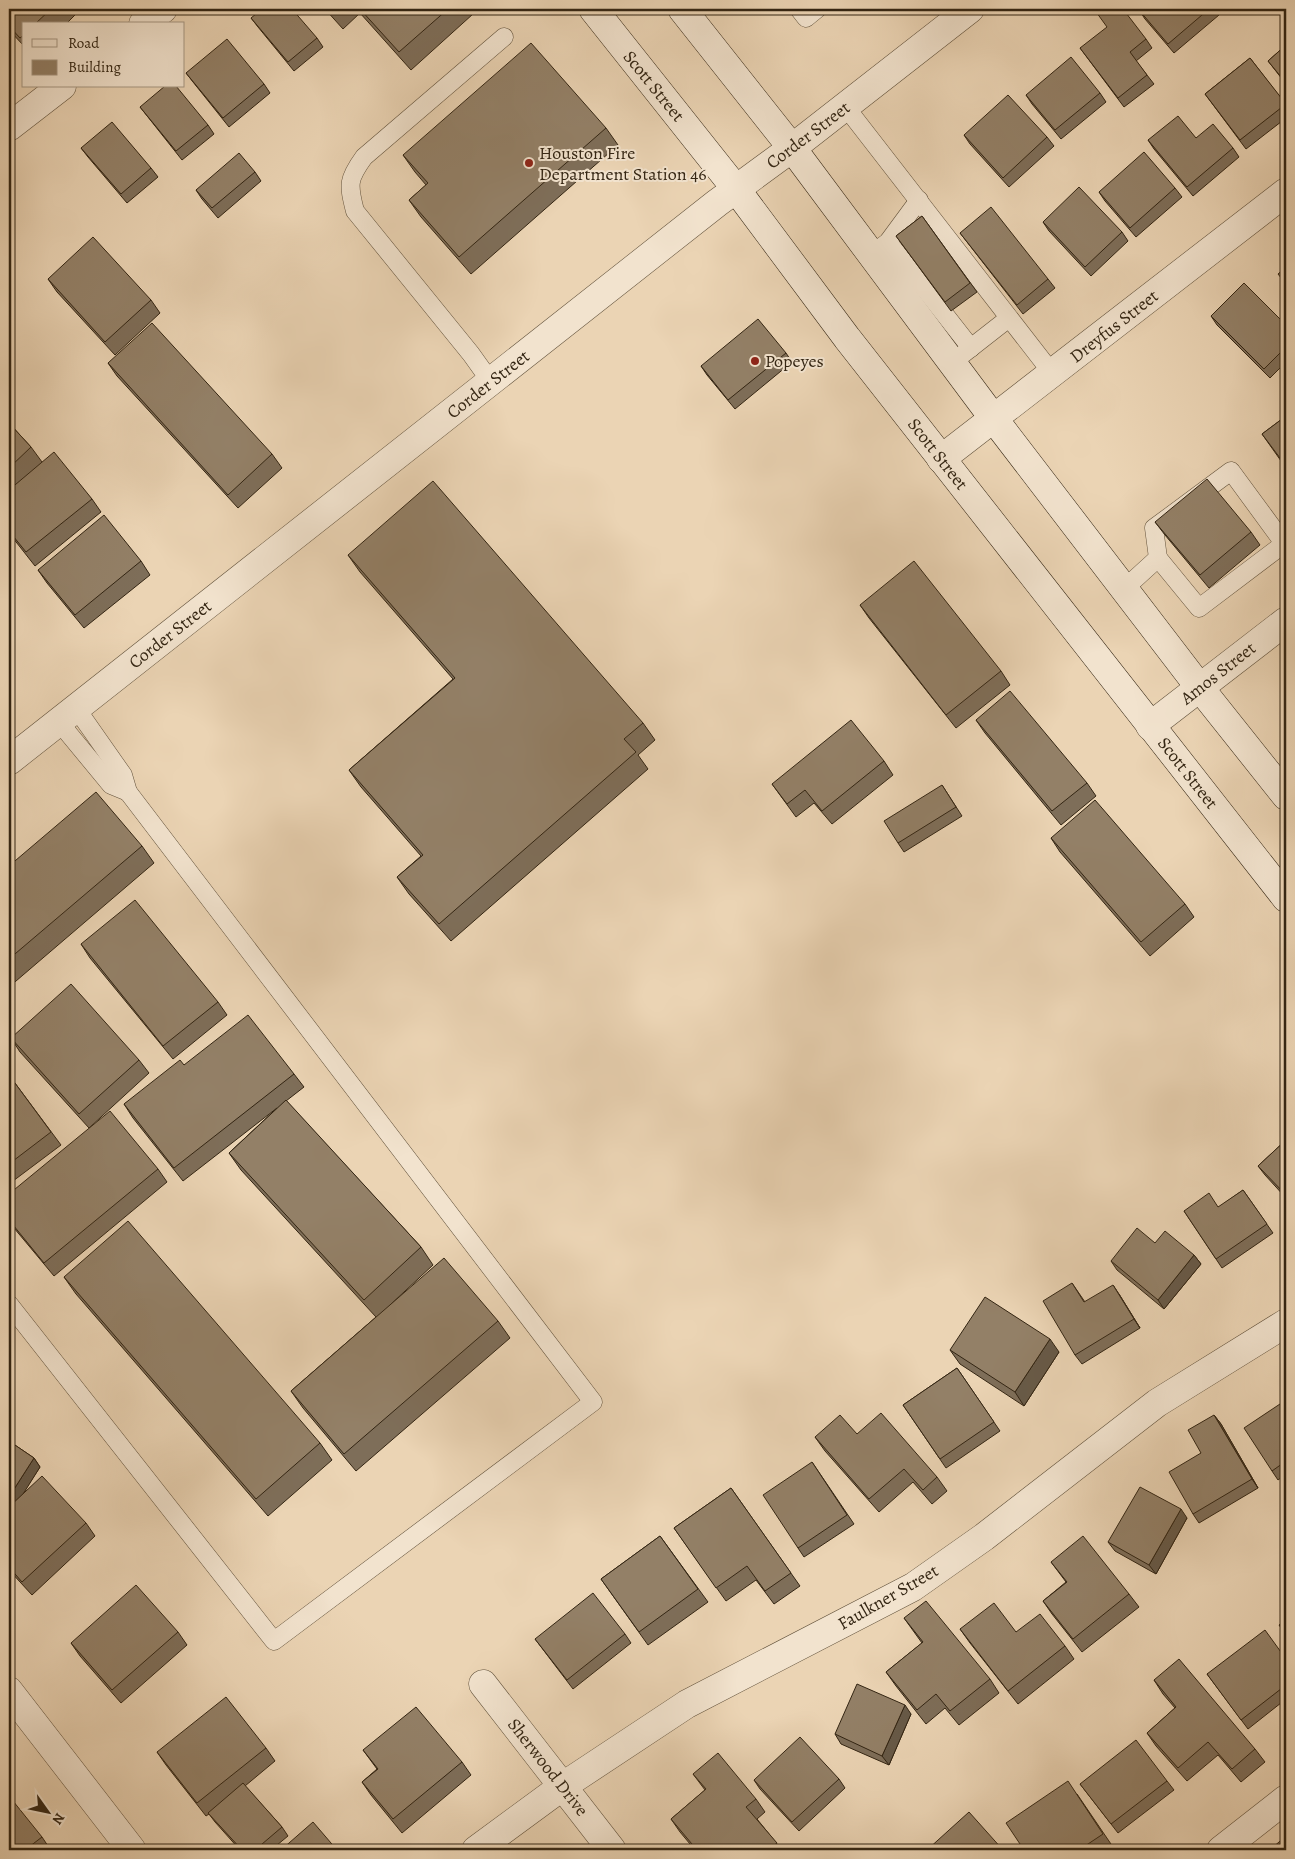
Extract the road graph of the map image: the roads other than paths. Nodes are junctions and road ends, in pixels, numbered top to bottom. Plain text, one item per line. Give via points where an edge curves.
1 (163, 9) edge
2 (593, 9) edge
3 (682, 9) edge
4 (798, 9) edge
5 (818, 9) edge
6 (970, 9) edge
7 (146, 22) edge
8 (504, 36) dead end
9 (59, 88) edge
10 (845, 106) junction
11 (9, 127) edge
12 (792, 148) junction
13 (736, 189) junction
14 (1286, 192) edge
15 (919, 200) junction
16 (880, 248) junction
17 (1009, 318) junction
18 (962, 355) junction
19 (1052, 374) junction
20 (491, 382) junction
21 (994, 419) junction
22 (942, 459) junction
23 (1285, 545) edge
24 (1158, 558) junction
25 (1124, 589) junction
26 (1286, 621) edge
27 (1200, 688) junction
28 (68, 715) junction
29 (1150, 726) junction
30 (9, 761) edge
31 (1286, 796) edge
32 (1286, 898) edge
33 (9, 1304) edge
34 (1286, 1323) edge
35 (483, 1684) dead end
36 (9, 1691) edge
37 (563, 1786) junction
38 (1286, 1799) edge
39 (132, 1850) edge
40 (476, 1850) edge
41 (612, 1850) edge
42 (1221, 1850) edge

1 - 7 street
2 - 13 street, Scott Street
3 - 12 street
4 - 5 lane via 806,18
6 - 10 street, Corder Street
8 - 20 lane via 364,157 352,174 350,191 355,211
9 - 11 street
10 - 12 street, Corder Street
10 - 15 lane
12 - 13 street, Corder Street
12 - 16 street
13 - 20 street, Corder Street
13 - 22 street, Scott Street
14 - 19 street, Dreyfus Street
15 - 16 lane
15 - 17 lane
16 - 18 street
17 - 18 lane
17 - 19 lane
18 - 21 street
19 - 21 street, Dreyfus Street
20 - 28 street, Corder Street
21 - 22 street, Dreyfus Street
21 - 25 street
22 - 29 street, Scott Street
23 - 24 lane via 1199,608
23 - 24 lane via 1231,471 1154,528
24 - 25 lane
25 - 27 street
26 - 27 street, Amos Street
27 - 29 street, Amos Street
27 - 31 street
28 - 30 street, Corder Street
28 - 33 lane via 123,775 128,792 593,1402 274,1641
29 - 32 street, Scott Street
34 - 37 street, Faulkner Street via 1157,1403 984,1537 913,1587 687,1704
35 - 37 street, Sherwood Drive
36 - 39 street
37 - 40 street, Faulkner Street
37 - 41 street, Sherwood Drive
38 - 42 street

